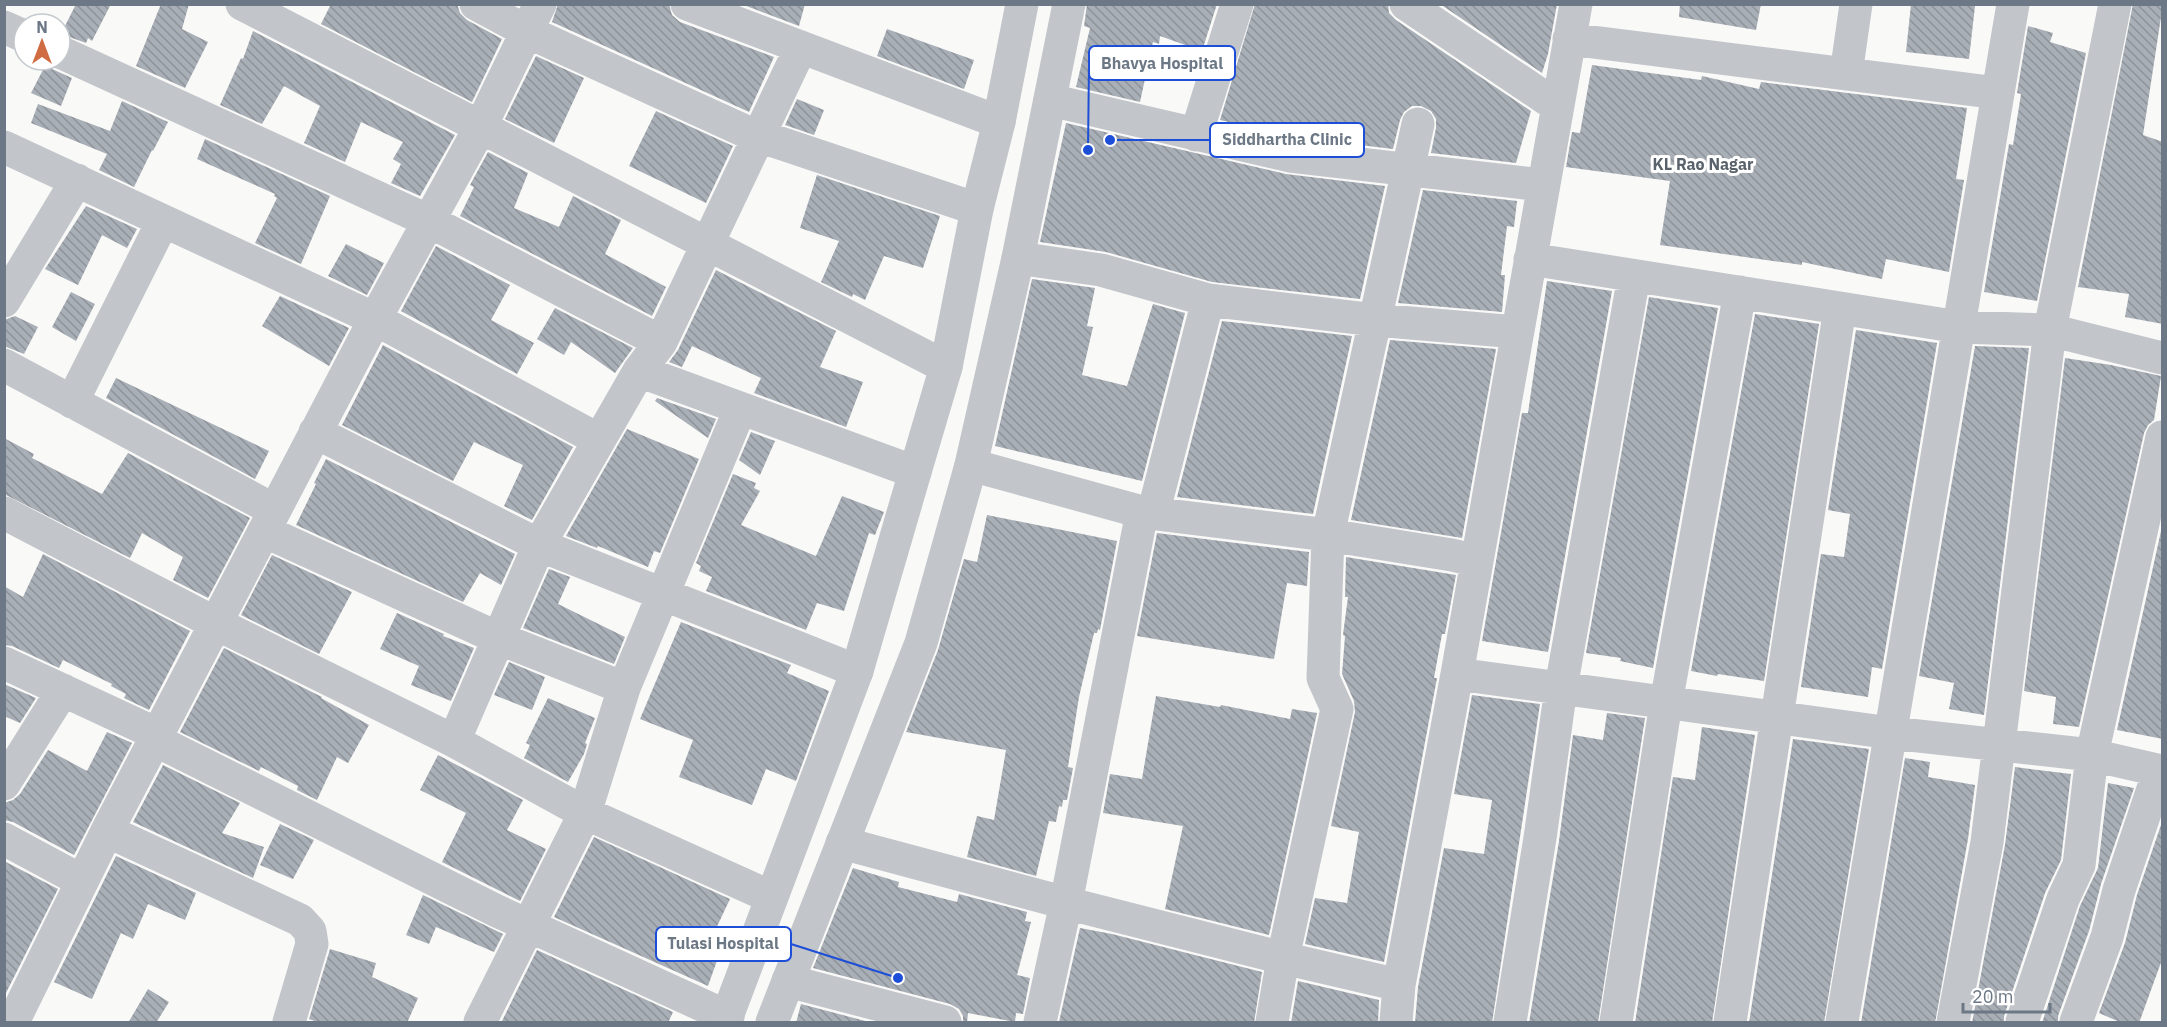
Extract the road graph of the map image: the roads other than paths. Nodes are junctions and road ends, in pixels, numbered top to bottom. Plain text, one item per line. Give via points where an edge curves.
1 (242, 4) edge
2 (476, 4) edge
3 (687, 4) edge
4 (1022, 4) edge
5 (1069, 4) edge
6 (1237, 4) edge
7 (1406, 4) edge
8 (1576, 4) edge
9 (1856, 4) edge
10 (2013, 4) edge
11 (2115, 4) edge
12 (534, 18) edge
13 (1569, 39) junction
14 (801, 47) junction
15 (72, 57) edge
16 (1846, 74) junction
17 (1998, 93) junction
18 (1050, 100) junction
19 (1557, 106) junction
20 (999, 122) junction
21 (1419, 124) dead end
22 (481, 126) junction
23 (1196, 135) junction
24 (758, 136) junction
25 (4, 147) edge
26 (1408, 170) junction
27 (78, 180) junction
28 (1543, 185) junction
29 (977, 209) junction
30 (163, 221) junction
31 (429, 221) junction
32 (707, 242) junction
33 (1018, 258) junction
34 (1530, 260) junction
35 (1634, 276) junction
36 (1740, 292) junction
37 (1208, 300) junction
38 (4, 301) edge
39 (1840, 308) junction
40 (375, 319) junction
41 (1375, 320) junction
42 (1959, 327) junction
43 (2050, 330) junction
44 (1517, 332) junction
45 (661, 342) junction
46 (2163, 358) edge
47 (4, 365) edge
48 (946, 367) junction
49 (639, 371) junction
50 (72, 402) junction
51 (740, 409) junction
52 (315, 432) junction
53 (2163, 437) edge
54 (599, 440) junction
55 (971, 465) junction
56 (915, 472) junction
57 (4, 513) edge
58 (1147, 513) junction
59 (269, 520) junction
60 (1328, 535) junction
61 (539, 545) junction
62 (1477, 561) junction
63 (662, 594) junction
64 (215, 623) junction
65 (498, 638) junction
66 (4, 663) edge
67 (857, 671) junction
68 (1457, 674) junction
69 (624, 688) junction
70 (1561, 688) junction
71 (63, 690) junction
72 (1666, 703) junction
73 (1778, 717) junction
74 (1891, 733) junction
75 (156, 737) junction
76 (454, 741) junction
77 (2001, 744) junction
78 (2092, 755) junction
79 (2161, 771) edge
80 (4, 784) edge
81 (585, 813) junction
82 (106, 831) junction
83 (4, 839) edge
84 (842, 843) junction
85 (82, 881) junction
86 (771, 897) junction
87 (1066, 903) junction
88 (528, 925) junction
89 (1283, 958) junction
90 (788, 981) junction
91 (1399, 986) junction
92 (13, 1009) edge
93 (727, 1020) edge
94 (289, 1023) edge
95 (480, 1023) edge
96 (772, 1023) edge
97 (945, 1023) edge
98 (1040, 1023) edge
99 (1272, 1023) edge
100 (1396, 1023) edge
101 (1510, 1023) edge
102 (1616, 1023) edge
103 (1730, 1023) edge
104 (1842, 1023) edge
105 (1953, 1023) edge
106 (2022, 1023) edge
107 (2076, 1023) edge

1 - 22 street
2 - 12 street
3 - 14 street
4 - 20 street
5 - 18 street
6 - 23 street
7 - 19 street
8 - 13 street
9 - 16 street
10 - 17 street
11 - 43 street
12 - 22 street
12 - 24 street
13 - 16 street
13 - 19 street
14 - 20 street
14 - 24 street
15 - 31 street
16 - 17 street
17 - 42 street
18 - 23 street
18 - 33 street
19 - 28 street
20 - 29 street
21 - 26 street
22 - 31 street
22 - 32 street
23 - 26 street via 1290,156
24 - 29 street
24 - 32 street
25 - 27 street
26 - 28 street
26 - 41 street
27 - 30 street
27 - 38 street
28 - 34 street
29 - 48 street
30 - 40 street
30 - 50 street
31 - 40 street
31 - 45 street
32 - 45 street
32 - 48 street
33 - 37 street via 1101,270
33 - 55 street
34 - 35 street
34 - 44 street
35 - 36 street
35 - 70 street
36 - 39 street
36 - 72 street
37 - 41 street
37 - 58 street
39 - 42 street
39 - 73 street
40 - 52 street
40 - 54 street
41 - 44 street
41 - 60 street
42 - 43 street
42 - 74 street
43 - 46 street
43 - 77 street
44 - 62 street
45 - 49 street
47 - 50 street
48 - 56 street
49 - 51 street
49 - 54 street
50 - 59 street
51 - 56 street
51 - 63 street
52 - 59 street
52 - 61 street
53 - 78 street
54 - 61 street
55 - 58 street
55 - 84 street via 921,643
56 - 67 street
57 - 64 street
58 - 60 street
58 - 87 street
59 - 64 street
59 - 65 street
60 - 62 street
60 - 89 street via 1323,678 1337,709
61 - 63 street
61 - 65 street
62 - 68 street
63 - 67 street
63 - 69 street
64 - 75 street
64 - 76 street
65 - 69 street
65 - 76 street
66 - 71 street
67 - 86 street
68 - 70 street
68 - 91 street
69 - 81 street
70 - 72 street
70 - 101 street
71 - 75 street
71 - 80 street
72 - 73 street
72 - 102 street
73 - 74 street
73 - 103 street
74 - 77 street
74 - 104 street
75 - 82 street
75 - 88 street
76 - 81 street
77 - 78 street
77 - 105 street
78 - 79 street
78 - 106 street via 2079,865 2063,899
79 - 107 street
81 - 86 street
81 - 88 street
82 - 85 street
82 - 94 street via 300,920 310,931 312,944
83 - 85 street
84 - 87 street
84 - 90 street
85 - 92 street
86 - 93 street
87 - 89 street
87 - 98 street
88 - 93 street
88 - 95 street
89 - 91 street
89 - 99 street
90 - 96 street
90 - 97 street
91 - 100 street

